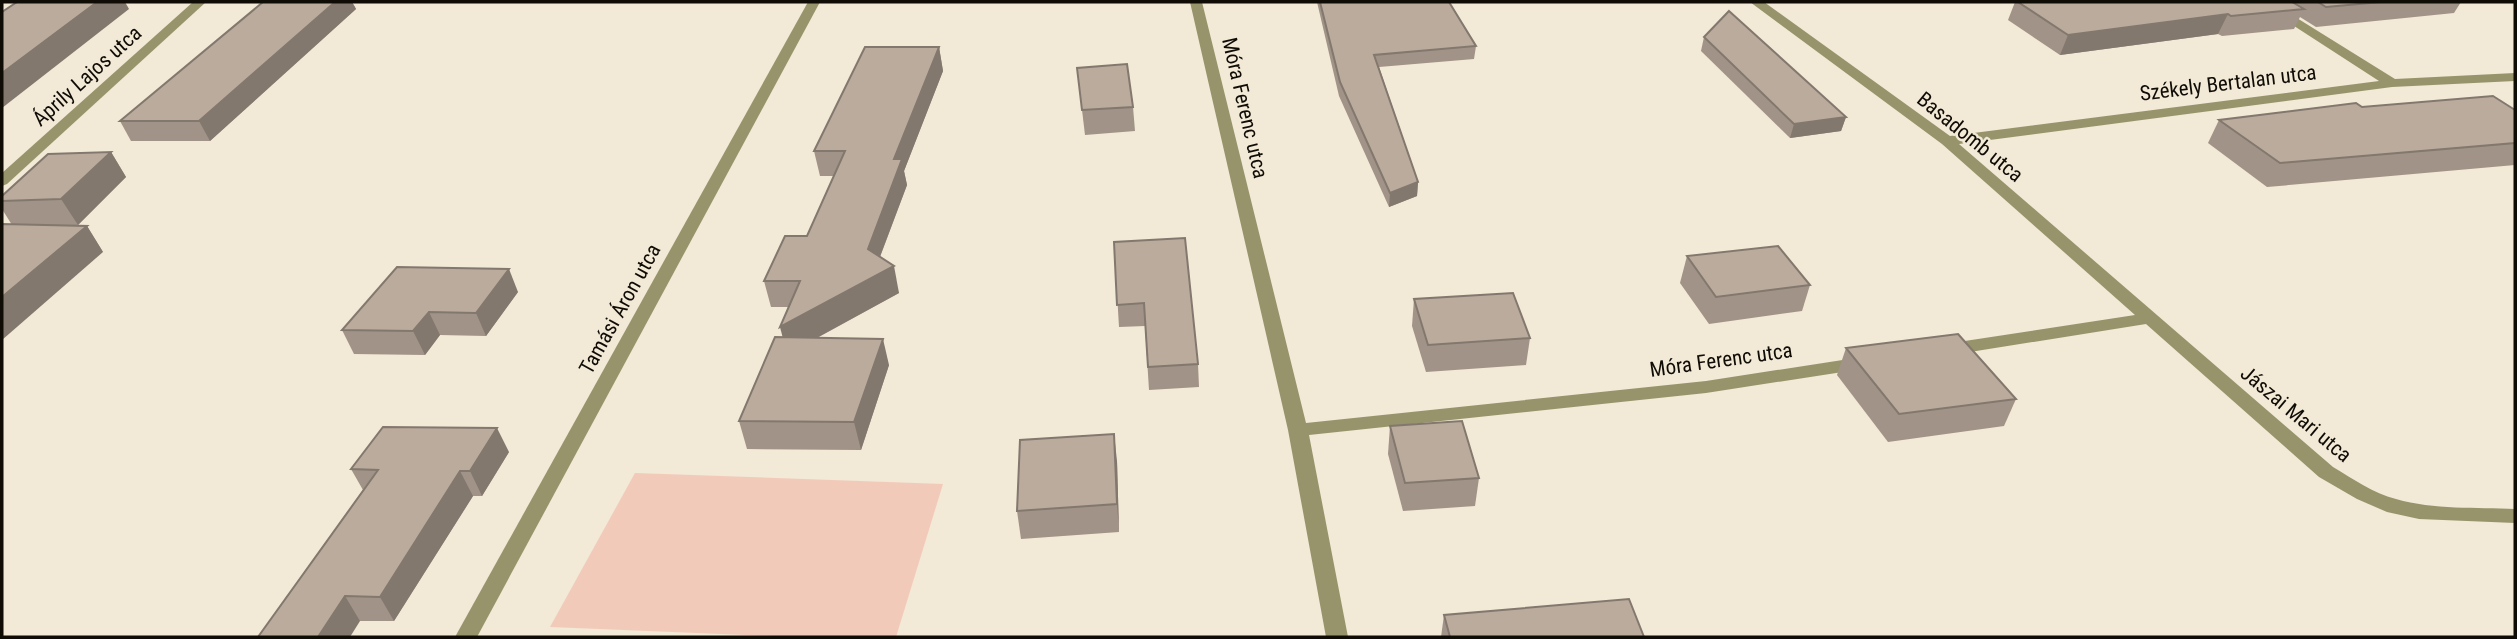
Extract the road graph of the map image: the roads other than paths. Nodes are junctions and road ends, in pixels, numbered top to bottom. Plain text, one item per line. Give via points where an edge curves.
1 (200, 2) edge
2 (814, 2) edge
3 (1196, 2) edge
4 (1756, 2) edge
5 (2263, 2) edge
6 (2515, 77) edge
7 (2392, 83) junction
8 (1947, 141) junction
9 (2, 181) edge
10 (2149, 318) junction
11 (1928, 352) edge
12 (1886, 359) edge
13 (1298, 430) junction
14 (2515, 516) edge
15 (466, 637) edge
16 (1337, 637) edge

1 - 9 street, Áprily Lajos utca
2 - 15 street, Tamási Áron utca
3 - 13 street, Móra Ferenc utca
4 - 8 street, Basadomb utca
5 - 7 street
6 - 7 street, Székely Bertalan utca
7 - 8 street, Székely Bertalan utca
8 - 10 street, Basadomb utca
10 - 11 street
10 - 14 street, Jászai Mari utca via 2326,472 2358,492 2403,509
12 - 13 street, Móra Ferenc utca via 1706,387
13 - 16 street, Móra Ferenc utca

